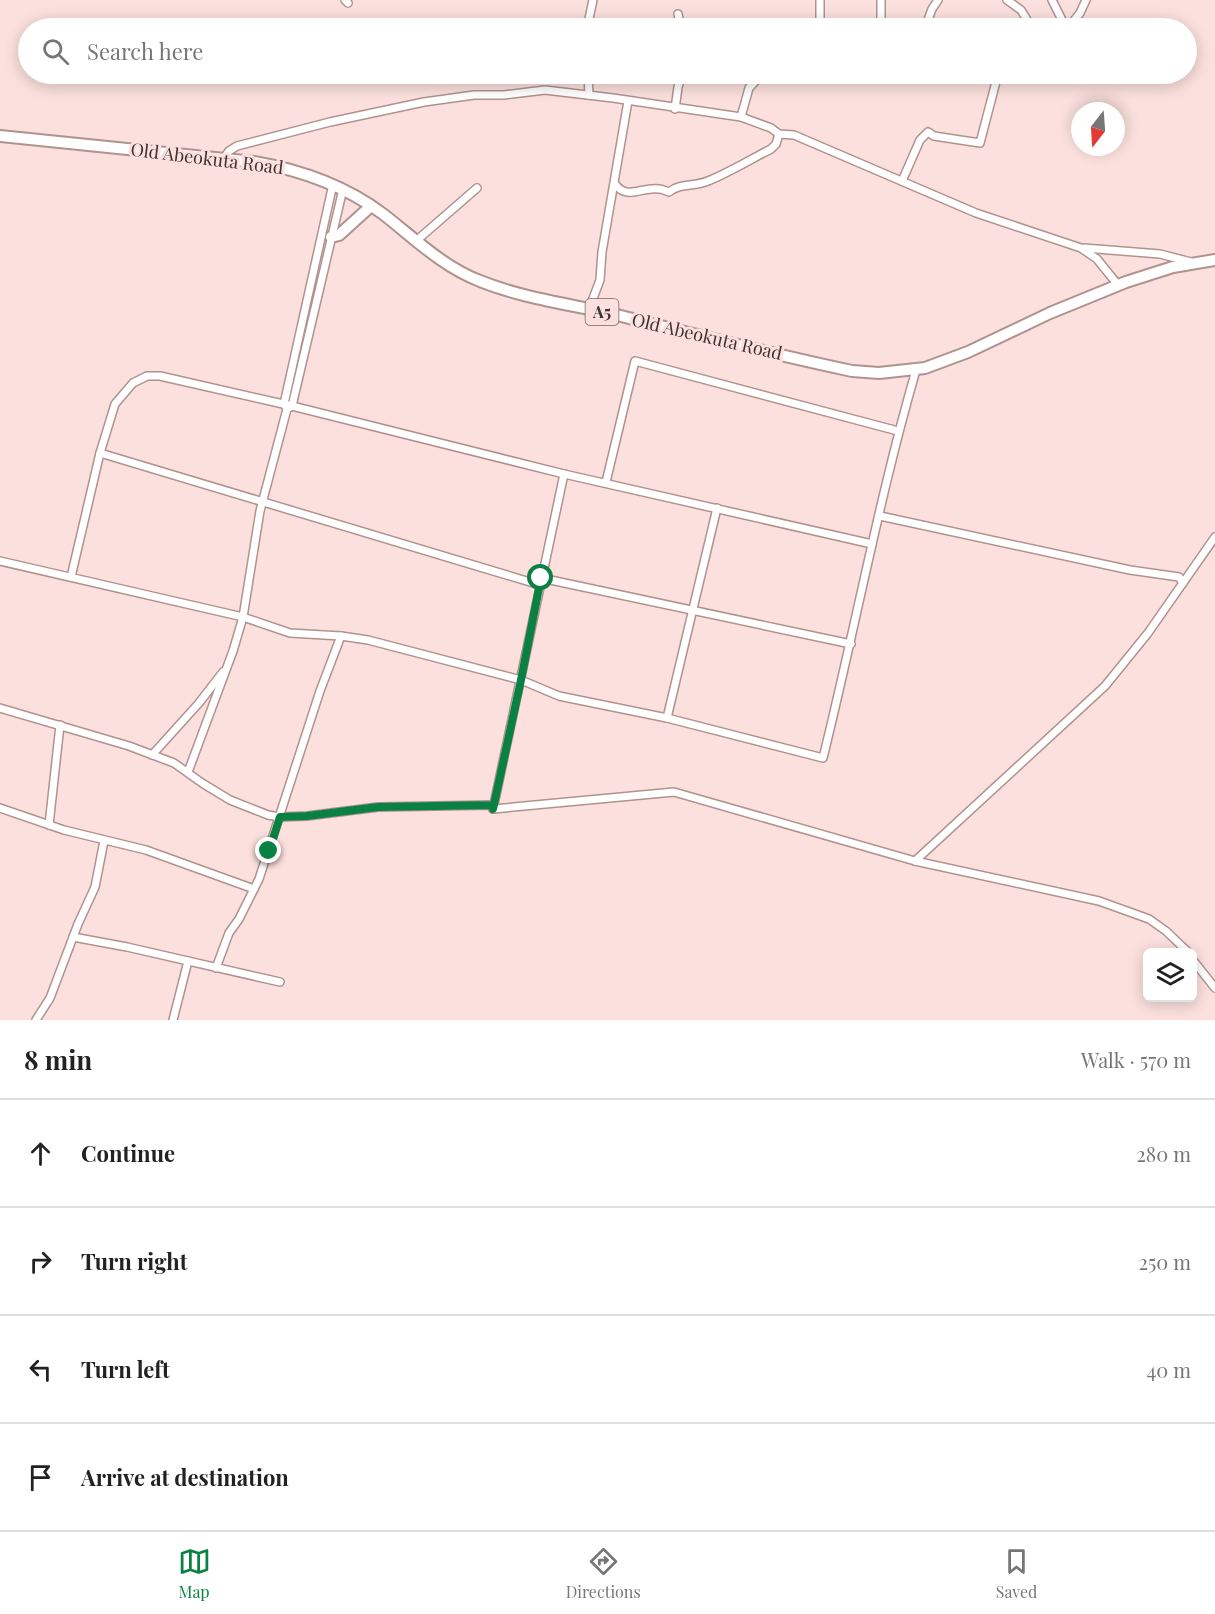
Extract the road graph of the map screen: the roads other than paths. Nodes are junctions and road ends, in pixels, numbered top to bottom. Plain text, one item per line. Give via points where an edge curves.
1 (593, 0) edge
2 (820, 0) edge
3 (881, 0) edge
4 (938, 0) edge
5 (1007, 0) edge
6 (1052, 0) edge
7 (1086, 0) edge
8 (678, 14) dead end
9 (589, 18) edge
10 (679, 18) edge
11 (820, 18) edge
12 (881, 18) edge
13 (929, 18) edge
14 (1026, 18) edge
15 (1062, 18) edge
16 (1076, 18) edge
17 (588, 84) edge
18 (679, 84) edge
19 (753, 84) edge
20 (995, 84) edge
21 (589, 95) junction
22 (628, 100) junction
23 (675, 109) junction
24 (741, 117) junction
25 (779, 134) junction
26 (0, 136) edge
27 (223, 159) junction
28 (902, 181) junction
29 (614, 184) junction
30 (338, 187) junction
31 (477, 188) dead end
32 (371, 206) junction
33 (326, 235) junction
34 (416, 241) junction
35 (1081, 248) junction
36 (1215, 260) edge
37 (1194, 262) junction
38 (1118, 285) junction
39 (589, 309) junction
40 (916, 370) junction
41 (288, 406) junction
42 (898, 430) junction
43 (100, 453) junction
44 (564, 474) junction
45 (606, 482) junction
46 (263, 501) junction
47 (717, 508) junction
48 (880, 516) junction
49 (1215, 537) edge
50 (872, 544) junction
51 (0, 561) edge
52 (71, 577) junction
53 (541, 581) junction
54 (1184, 583) junction
55 (693, 611) junction
56 (243, 617) junction
57 (341, 636) junction
58 (851, 644) junction
59 (228, 667) junction
60 (521, 680) junction
61 (0, 708) edge
62 (667, 718) junction
63 (60, 725) junction
64 (152, 754) junction
65 (188, 772) junction
66 (0, 808) edge
67 (493, 809) junction
68 (280, 817) junction
69 (49, 825) junction
70 (104, 841) junction
71 (915, 861) junction
72 (254, 889) junction
73 (73, 937) junction
74 (1184, 948) edge
75 (188, 961) junction
76 (1197, 965) edge
77 (216, 968) junction
78 (280, 982) dead end
79 (1215, 988) edge
80 (36, 1020) edge
81 (173, 1020) edge

1 - 9 street
2 - 11 street
3 - 12 street
4 - 13 street
5 - 14 street
6 - 15 street
7 - 16 street
8 - 10 street
17 - 21 street
18 - 23 street
19 - 24 street
20 - 28 street via 980,143 928,132 920,140
21 - 22 street
21 - 27 street via 545,90 424,102 237,146
22 - 23 street
22 - 29 street
23 - 24 street
24 - 25 street
25 - 28 street via 794,135
25 - 29 street via 771,149 707,181 676,186 669,192 658,188 627,193
26 - 27 highway, Old Abeokuta Road / A5
27 - 30 highway, Old Abeokuta Road / A5 via 284,167
28 - 35 street via 984,216
29 - 39 street via 600,280
30 - 32 highway, Old Abeokuta Road / A5
30 - 33 street
30 - 33 street
31 - 34 street
32 - 33 highway via 339,235
32 - 34 highway, Old Abeokuta Road / A5
33 - 41 street
34 - 39 highway, Old Abeokuta Road / A5 via 479,281
35 - 37 street via 1160,254
35 - 38 street via 1097,259
36 - 37 highway, Old Abeokuta Road / A5
37 - 38 highway, Old Abeokuta Road / A5
38 - 40 highway, Old Abeokuta Road / A5 via 968,352
39 - 40 highway, Old Abeokuta Road / A5 via 852,370
40 - 42 street
41 - 43 street via 147,376 133,383 115,404
41 - 44 street
41 - 46 street
42 - 45 street via 635,362
42 - 48 street
43 - 46 street
43 - 52 street
44 - 45 street
44 - 53 street
45 - 47 street
46 - 53 street
46 - 56 street
47 - 50 street
47 - 55 street
48 - 50 street
48 - 54 street via 1179,577
49 - 54 street
50 - 58 street
51 - 52 street
52 - 56 street
53 - 55 street
53 - 60 street
54 - 71 street via 1105,686
55 - 58 street
55 - 62 street
56 - 57 street via 290,633
56 - 59 street
57 - 60 street
57 - 68 street
58 - 62 street via 823,758
59 - 64 street
59 - 65 street
60 - 62 street via 559,696
60 - 67 street
61 - 63 street
63 - 64 street
63 - 69 street
64 - 65 street
65 - 68 street via 230,800
66 - 69 street
67 - 68 street via 492,805 387,807
67 - 71 street via 674,792
68 - 72 street
69 - 70 street
70 - 72 street via 156,853
70 - 73 street via 95,886
71 - 74 street via 1122,908 1158,925
72 - 77 street via 229,933
73 - 75 street
73 - 80 street via 50,998
75 - 77 street
75 - 81 street
76 - 79 street
77 - 78 street

